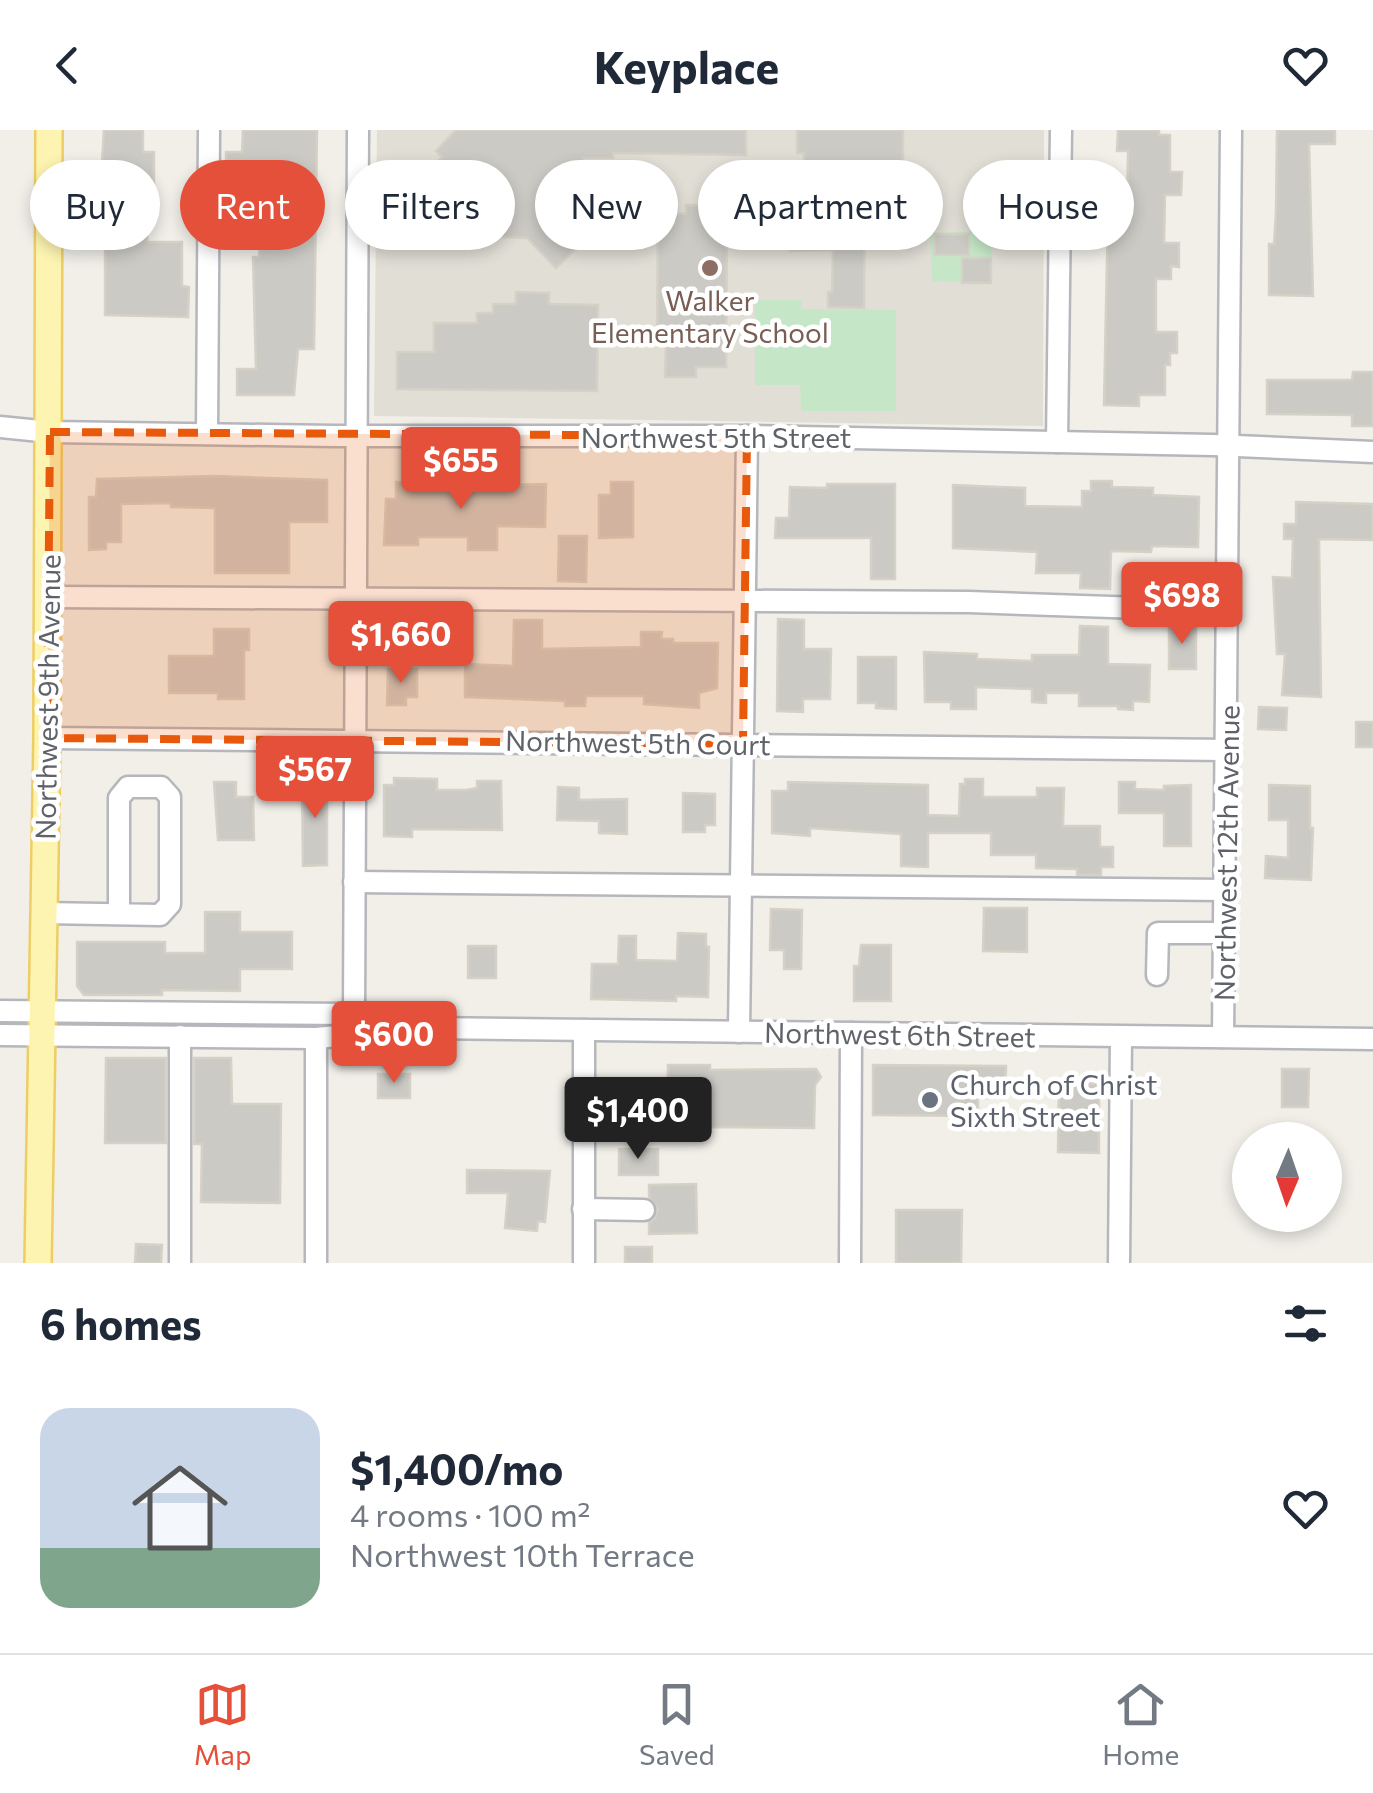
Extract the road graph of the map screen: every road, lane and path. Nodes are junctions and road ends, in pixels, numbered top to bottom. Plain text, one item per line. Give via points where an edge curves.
1 (49, 130) edge
2 (210, 130) edge
3 (358, 130) edge
4 (1061, 130) edge
5 (1232, 130) edge
6 (0, 427) edge
7 (50, 432) junction
8 (207, 434) junction
9 (356, 436) junction
10 (747, 436) junction
11 (1057, 442) junction
12 (1229, 446) junction
13 (1373, 452) edge
14 (48, 597) junction
15 (355, 598) junction
16 (745, 603) junction
17 (1228, 610) junction
18 (47, 738) junction
19 (353, 739) junction
20 (743, 744) junction
21 (1228, 750) junction
22 (354, 882) junction
23 (740, 886) junction
24 (1226, 890) junction
25 (42, 912) junction
26 (119, 914) junction
27 (1225, 934) junction
28 (1157, 975) dead end
29 (0, 1011) edge
30 (354, 1014) junction
31 (40, 1023) junction
32 (428, 1028) junction
33 (584, 1030) junction
34 (739, 1032) junction
35 (851, 1033) junction
36 (0, 1035) edge
37 (180, 1036) junction
38 (1121, 1037) junction
39 (1223, 1037) junction
40 (316, 1038) junction
41 (1373, 1039) edge
42 (583, 1208) junction
43 (644, 1210) dead end
44 (38, 1263) edge
45 (180, 1263) edge
46 (316, 1263) edge
47 (584, 1263) edge
48 (850, 1263) edge
49 (1119, 1263) edge

1 - 7 main road, Northwest 9th Avenue
2 - 8 street
3 - 9 street
4 - 11 street
5 - 12 street, Northwest 12th Avenue
6 - 7 street, Northwest 5th Street
7 - 8 street, Northwest 5th Street
7 - 14 main road, Northwest 9th Avenue
8 - 9 street, Northwest 5th Street
9 - 10 street, Northwest 5th Street
9 - 15 street
10 - 11 street, Northwest 5th Street
10 - 16 street
11 - 12 street, Northwest 5th Street
12 - 13 street, Northwest 5th Street
12 - 17 street, Northwest 12th Avenue
14 - 15 street
14 - 18 main road, Northwest 9th Avenue
15 - 16 street
15 - 19 street
16 - 17 street
16 - 20 street
17 - 21 street, Northwest 12th Avenue
18 - 19 street, Northwest 5th Court
18 - 25 main road, Northwest 9th Avenue
19 - 20 street, Northwest 5th Court
19 - 22 street
20 - 21 street, Northwest 5th Court
20 - 23 street
21 - 24 street, Northwest 12th Avenue
22 - 23 street
22 - 30 street
23 - 24 street
23 - 34 street
24 - 27 street, Northwest 12th Avenue
25 - 26 street
25 - 31 main road, Northwest 9th Avenue
26 - 26 street via 160,915 170,904 170,798 160,788 128,787 119,798
27 - 28 street via 1158,933
27 - 39 street, Northwest 12th Avenue
29 - 31 street, Northwest 6th Street
30 - 31 street, Northwest 6th Street
30 - 32 street, Northwest 6th Street
31 - 36 street, Northwest 6th Street
31 - 37 street, Northwest 6th Street
31 - 44 main road, Northwest 9th Avenue
32 - 33 street, Northwest 6th Street
32 - 40 street, Northwest 6th Street
33 - 34 street, Northwest 6th Street
33 - 42 street
34 - 35 street, Northwest 6th Street
35 - 38 street, Northwest 6th Street
35 - 48 street
37 - 40 street, Northwest 6th Street
37 - 45 street
38 - 39 street, Northwest 6th Street
38 - 49 street
39 - 41 street, Northwest 6th Street
40 - 46 street
42 - 43 street
42 - 47 street

